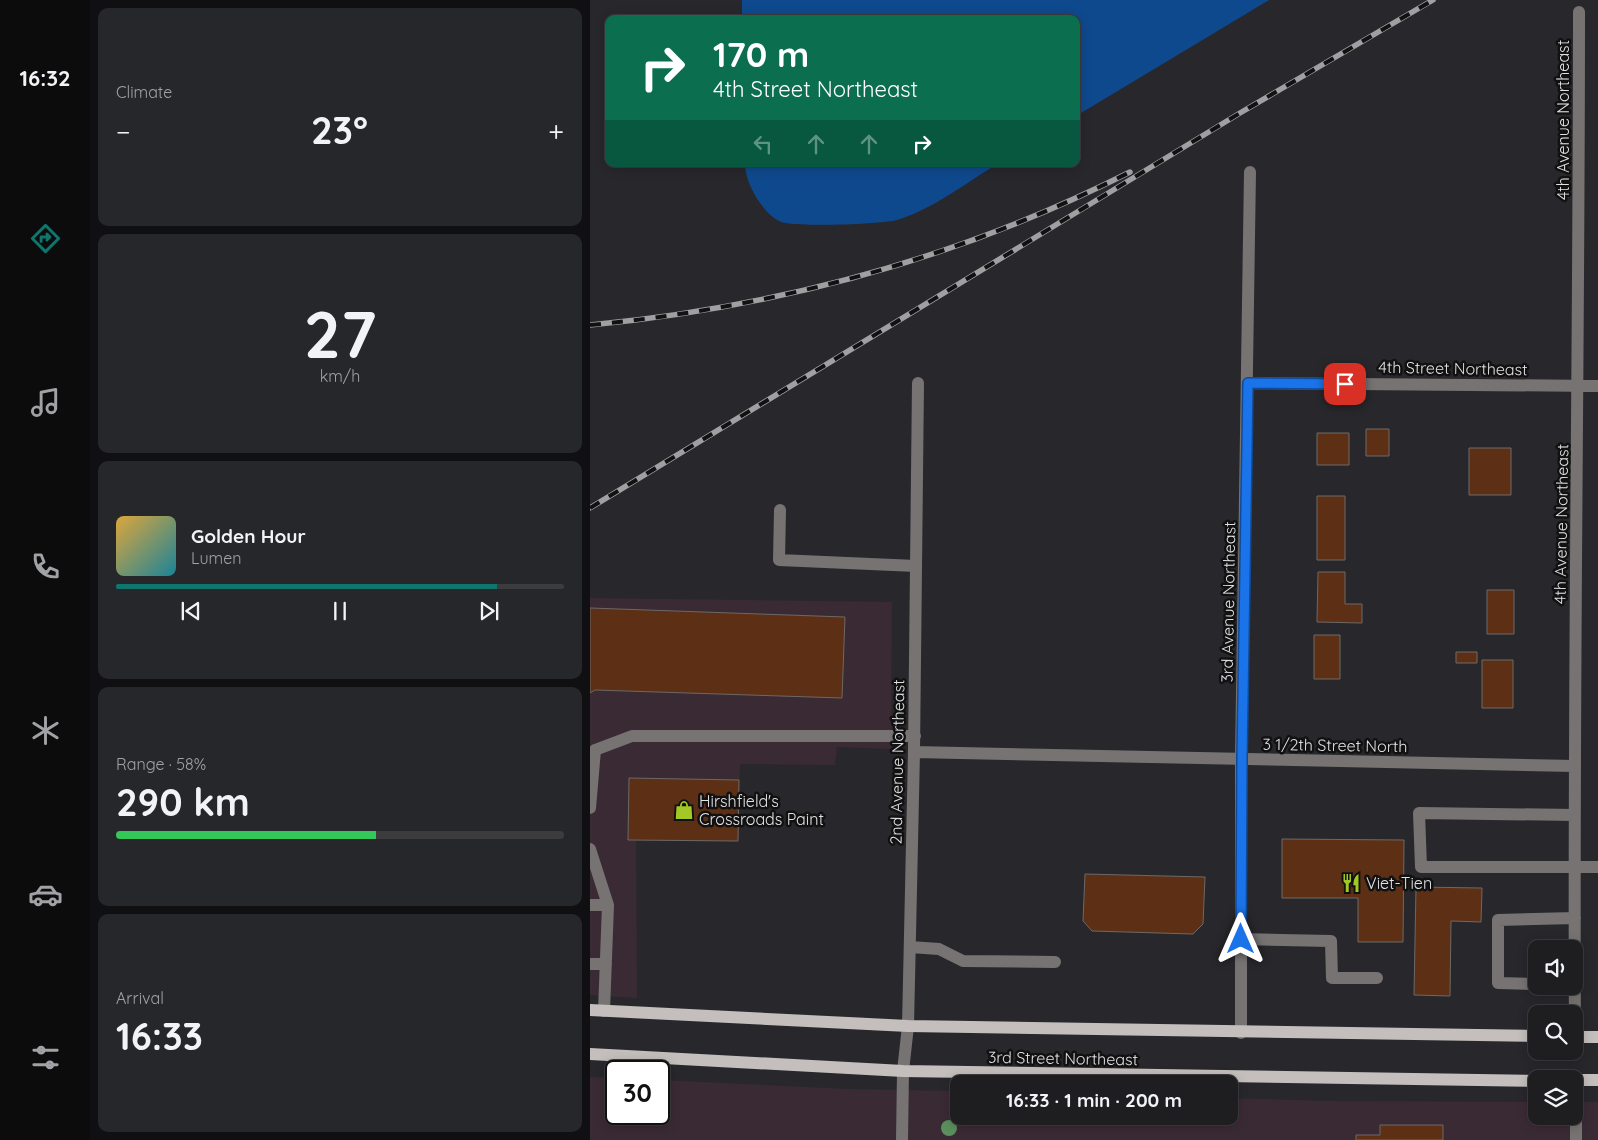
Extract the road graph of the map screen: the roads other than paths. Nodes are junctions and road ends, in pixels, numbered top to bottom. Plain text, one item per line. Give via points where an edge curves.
1 (1579, 12) dead end
2 (1250, 172) dead end
3 (918, 383) dead end
4 (1248, 383) junction
5 (1579, 386) junction
6 (1598, 386) edge
7 (780, 510) dead end
8 (916, 566) junction
9 (915, 736) junction
10 (914, 752) junction
11 (593, 753) edge
12 (1242, 759) junction
13 (1574, 766) junction
14 (590, 808) edge
15 (1574, 814) junction
16 (590, 849) edge
17 (1574, 866) junction
18 (1598, 867) edge
19 (590, 905) edge
20 (608, 905) junction
21 (1575, 918) junction
22 (1241, 939) junction
23 (1575, 940) edge
24 (910, 947) junction
25 (1055, 962) dead end
26 (590, 964) edge
27 (606, 964) junction
28 (1378, 978) dead end
29 (1528, 984) edge
30 (590, 1010) edge
31 (604, 1011) junction
32 (908, 1026) junction
33 (1241, 1033) junction
34 (1528, 1036) edge
35 (1583, 1037) edge
36 (1598, 1037) edge
37 (590, 1054) edge
38 (903, 1071) junction
39 (1583, 1080) edge
40 (1598, 1080) edge
41 (1528, 1081) edge
42 (1576, 1125) edge
43 (902, 1140) edge
44 (1576, 1140) edge

1 - 5 street, 4th Avenue Northeast
2 - 4 street, 3rd Avenue Northeast
3 - 8 street, 2nd Avenue Northeast
4 - 5 street, 4th Street Northeast
4 - 12 street, 3rd Avenue Northeast
5 - 6 street, 4th Street Northeast
5 - 13 street, 4th Avenue Northeast
7 - 8 street via 779,560
8 - 9 street, 2nd Avenue Northeast
9 - 10 street, 2nd Avenue Northeast
9 - 11 street via 632,736
10 - 12 street, 3 1/2th Street North
10 - 24 street, 2nd Avenue Northeast
11 - 14 street
12 - 13 street, 3 1/2th Street North
12 - 22 street, 3rd Avenue Northeast
13 - 15 street, 4th Avenue Northeast
15 - 17 street, 4th Avenue Northeast
15 - 17 street via 1419,814 1420,867
16 - 20 street
17 - 18 street
17 - 21 street, 4th Avenue Northeast
19 - 20 street
20 - 27 street
21 - 23 street, 4th Avenue Northeast
21 - 29 street via 1498,920 1498,984
22 - 28 street via 1331,941 1332,978
22 - 33 street, 3rd Avenue Northeast
24 - 25 street via 939,949 963,961
24 - 32 street, 2nd Avenue Northeast
26 - 27 street
27 - 31 street
30 - 31 main road, 3rd Street Northeast
31 - 32 main road, 3rd Street Northeast
32 - 33 main road, 3rd Street Northeast
32 - 38 street, 2nd Avenue Northeast
33 - 34 main road, 3rd Street Northeast
35 - 36 main road
37 - 38 main road, 3rd Street Northeast
38 - 41 main road, 3rd Street Northeast
38 - 43 street, 2nd Avenue Northeast
39 - 40 main road
42 - 44 street

